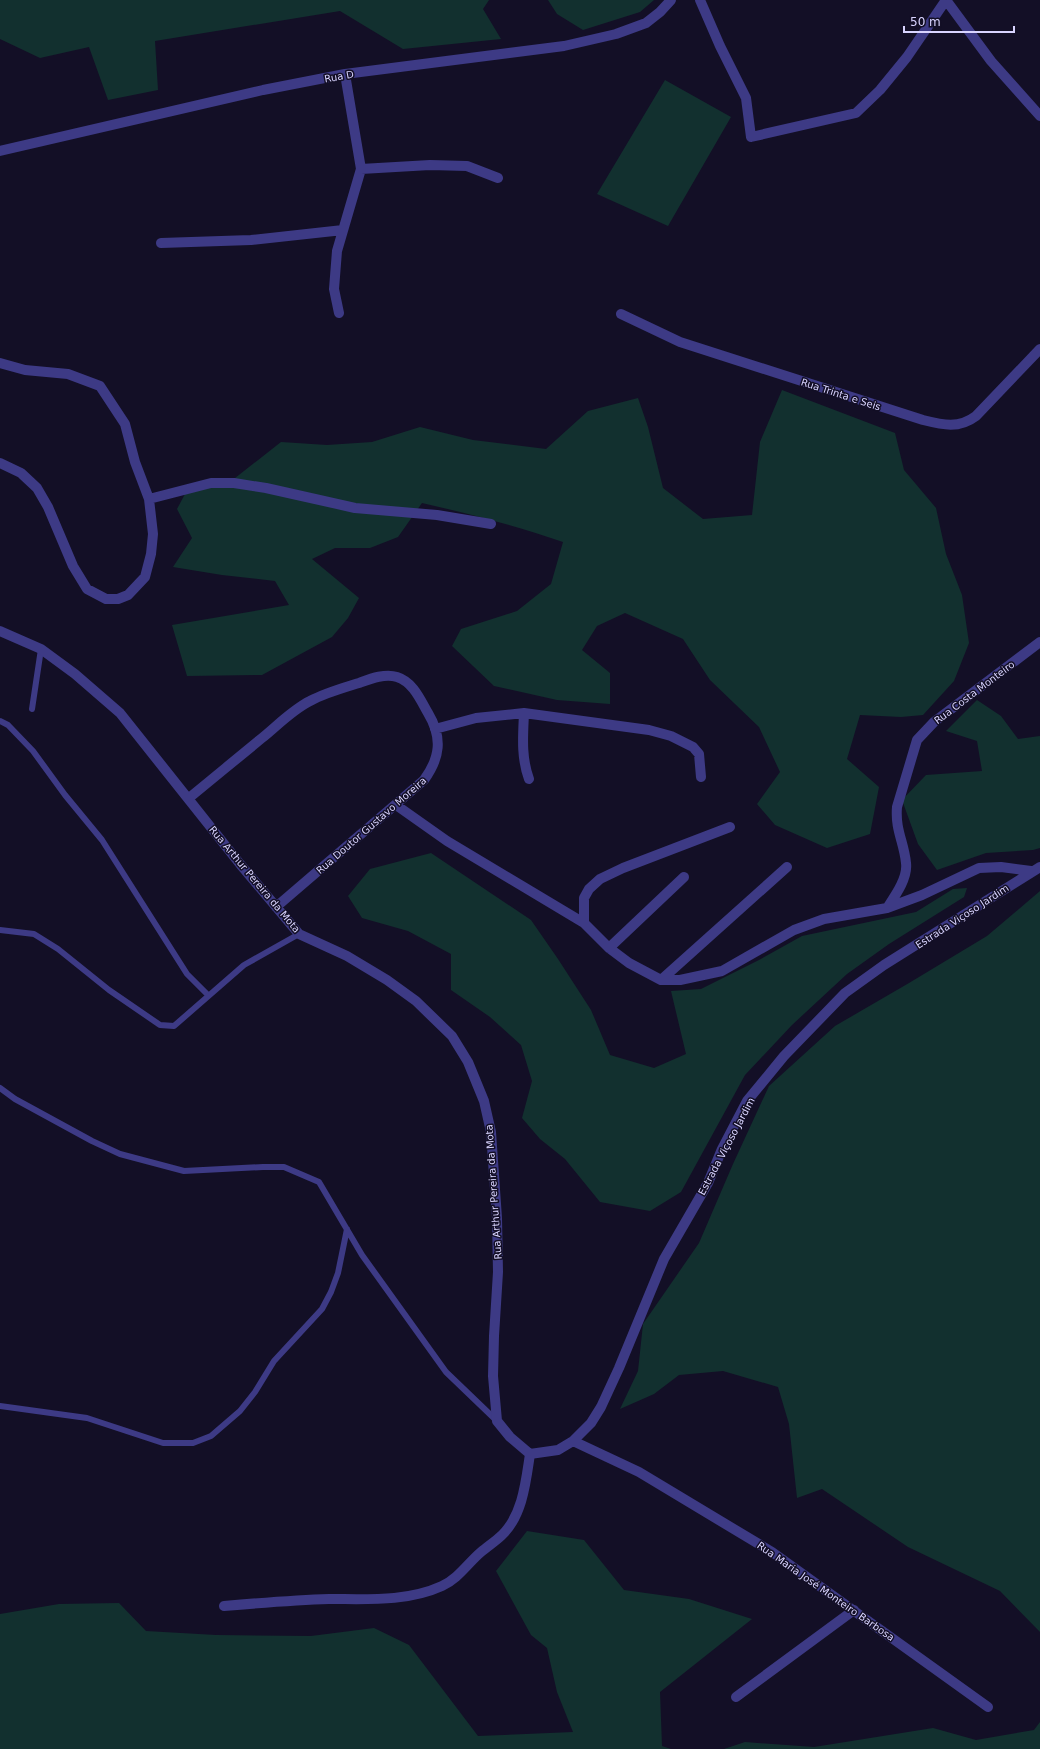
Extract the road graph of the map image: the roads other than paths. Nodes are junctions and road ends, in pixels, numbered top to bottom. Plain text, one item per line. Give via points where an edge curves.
1 (671, 0) edge
2 (700, 0) edge
3 (946, 0) edge
4 (345, 74) junction
5 (1040, 116) edge
6 (0, 152) edge
7 (361, 169) junction
8 (498, 178) dead end
9 (343, 230) junction
10 (161, 243) dead end
11 (339, 313) dead end
12 (622, 314) dead end
13 (1040, 349) edge
14 (0, 363) edge
15 (0, 463) edge
16 (149, 499) junction
17 (491, 524) dead end
18 (0, 631) edge
19 (1040, 642) edge
20 (41, 649) junction
21 (32, 708) dead end
22 (524, 713) junction
23 (0, 721) edge
24 (435, 729) junction
25 (701, 777) dead end
26 (529, 779) dead end
27 (189, 798) junction
28 (396, 805) junction
29 (730, 827) dead end
30 (787, 867) dead end
31 (1036, 869) edge
32 (684, 877) dead end
33 (276, 907) junction
34 (887, 908) junction
35 (584, 923) junction
36 (0, 930) edge
37 (299, 934) junction
38 (609, 948) junction
39 (661, 980) junction
40 (208, 995) junction
41 (0, 1088) edge
42 (347, 1229) junction
43 (0, 1406) edge
44 (497, 1421) junction
45 (574, 1440) junction
46 (530, 1454) junction
47 (224, 1606) dead end
48 (854, 1610) junction
49 (736, 1697) dead end
50 (988, 1707) dead end

1 - 4 street, Rua D via 646,23 616,34 564,46
2 - 3 street via 746,98 751,137 856,113 880,90 903,62
3 - 5 street via 991,61
4 - 6 street, Rua D via 263,90
4 - 7 street
7 - 8 street via 430,165 467,166
7 - 9 street
9 - 10 street via 251,240
9 - 11 street via 337,251 334,289
12 - 13 street, Rua Trinta e Seis via 680,342 923,420 953,426 966,423 976,416
14 - 16 street via 25,370 68,374 100,386 125,424 135,462
15 - 16 street via 21,473 37,488 48,507 73,566 87,589 106,599 118,599 128,595 145,577 153,534
16 - 17 street via 211,483 234,483 355,508 437,515
18 - 20 street, Rua Arthur Pereira da Mota
19 - 34 street, Rua Costa Monteiro via 934,722 917,740 897,807 896,819 906,871 896,896
20 - 21 lane
20 - 27 street, Rua Arthur Pereira da Mota via 120,713
22 - 24 street via 476,718
22 - 25 street via 631,727 671,736 684,741 699,754
22 - 26 street via 522,752
23 - 40 lane via 8,725 33,751 102,840 187,974
24 - 27 street, Rua Doutor Gustavo Moreira via 420,698 407,682 396,676 373,678 310,701
24 - 28 street, Rua Doutor Gustavo Moreira via 438,743 433,767 424,780
27 - 33 street, Rua Arthur Pereira da Mota
28 - 33 street, Rua Doutor Gustavo Moreira
28 - 35 street via 460,849
29 - 35 street via 600,879 584,898
30 - 39 street
31 - 34 street via 978,868 922,895
31 - 45 street, Estrada Viçoso Jardim via 845,993 788,1051 752,1095 722,1149 708,1183 664,1259 620,1368 601,1407 591,1423
32 - 38 street
33 - 37 street, Rua Arthur Pereira da Mota
34 - 39 street via 824,919 794,930 722,971 697,977
35 - 38 street
36 - 40 lane via 34,934 160,1024 174,1026
37 - 40 lane via 244,965
37 - 44 street, Rua Arthur Pereira da Mota via 347,956 416,1001 452,1036 468,1062 484,1101 491,1132 497,1218 498,1272 493,1376
38 - 39 street
41 - 42 lane via 15,1099 120,1154 184,1171 263,1167 284,1168 298,1173 319,1182
42 - 43 lane via 338,1273 322,1309 274,1361 240,1411 211,1436 193,1443 163,1443 87,1418
42 - 44 lane via 362,1255 446,1372
44 - 46 street via 510,1437
45 - 46 street, Estrada Viçoso Jardim via 558,1450
45 - 48 street, Rua Maria José Monteiro Barbosa via 638,1472 721,1520 806,1575
46 - 47 street via 526,1484 515,1517 503,1535 444,1585 422,1594 371,1600 315,1600
48 - 49 street
48 - 50 street, Rua Maria José Monteiro Barbosa

